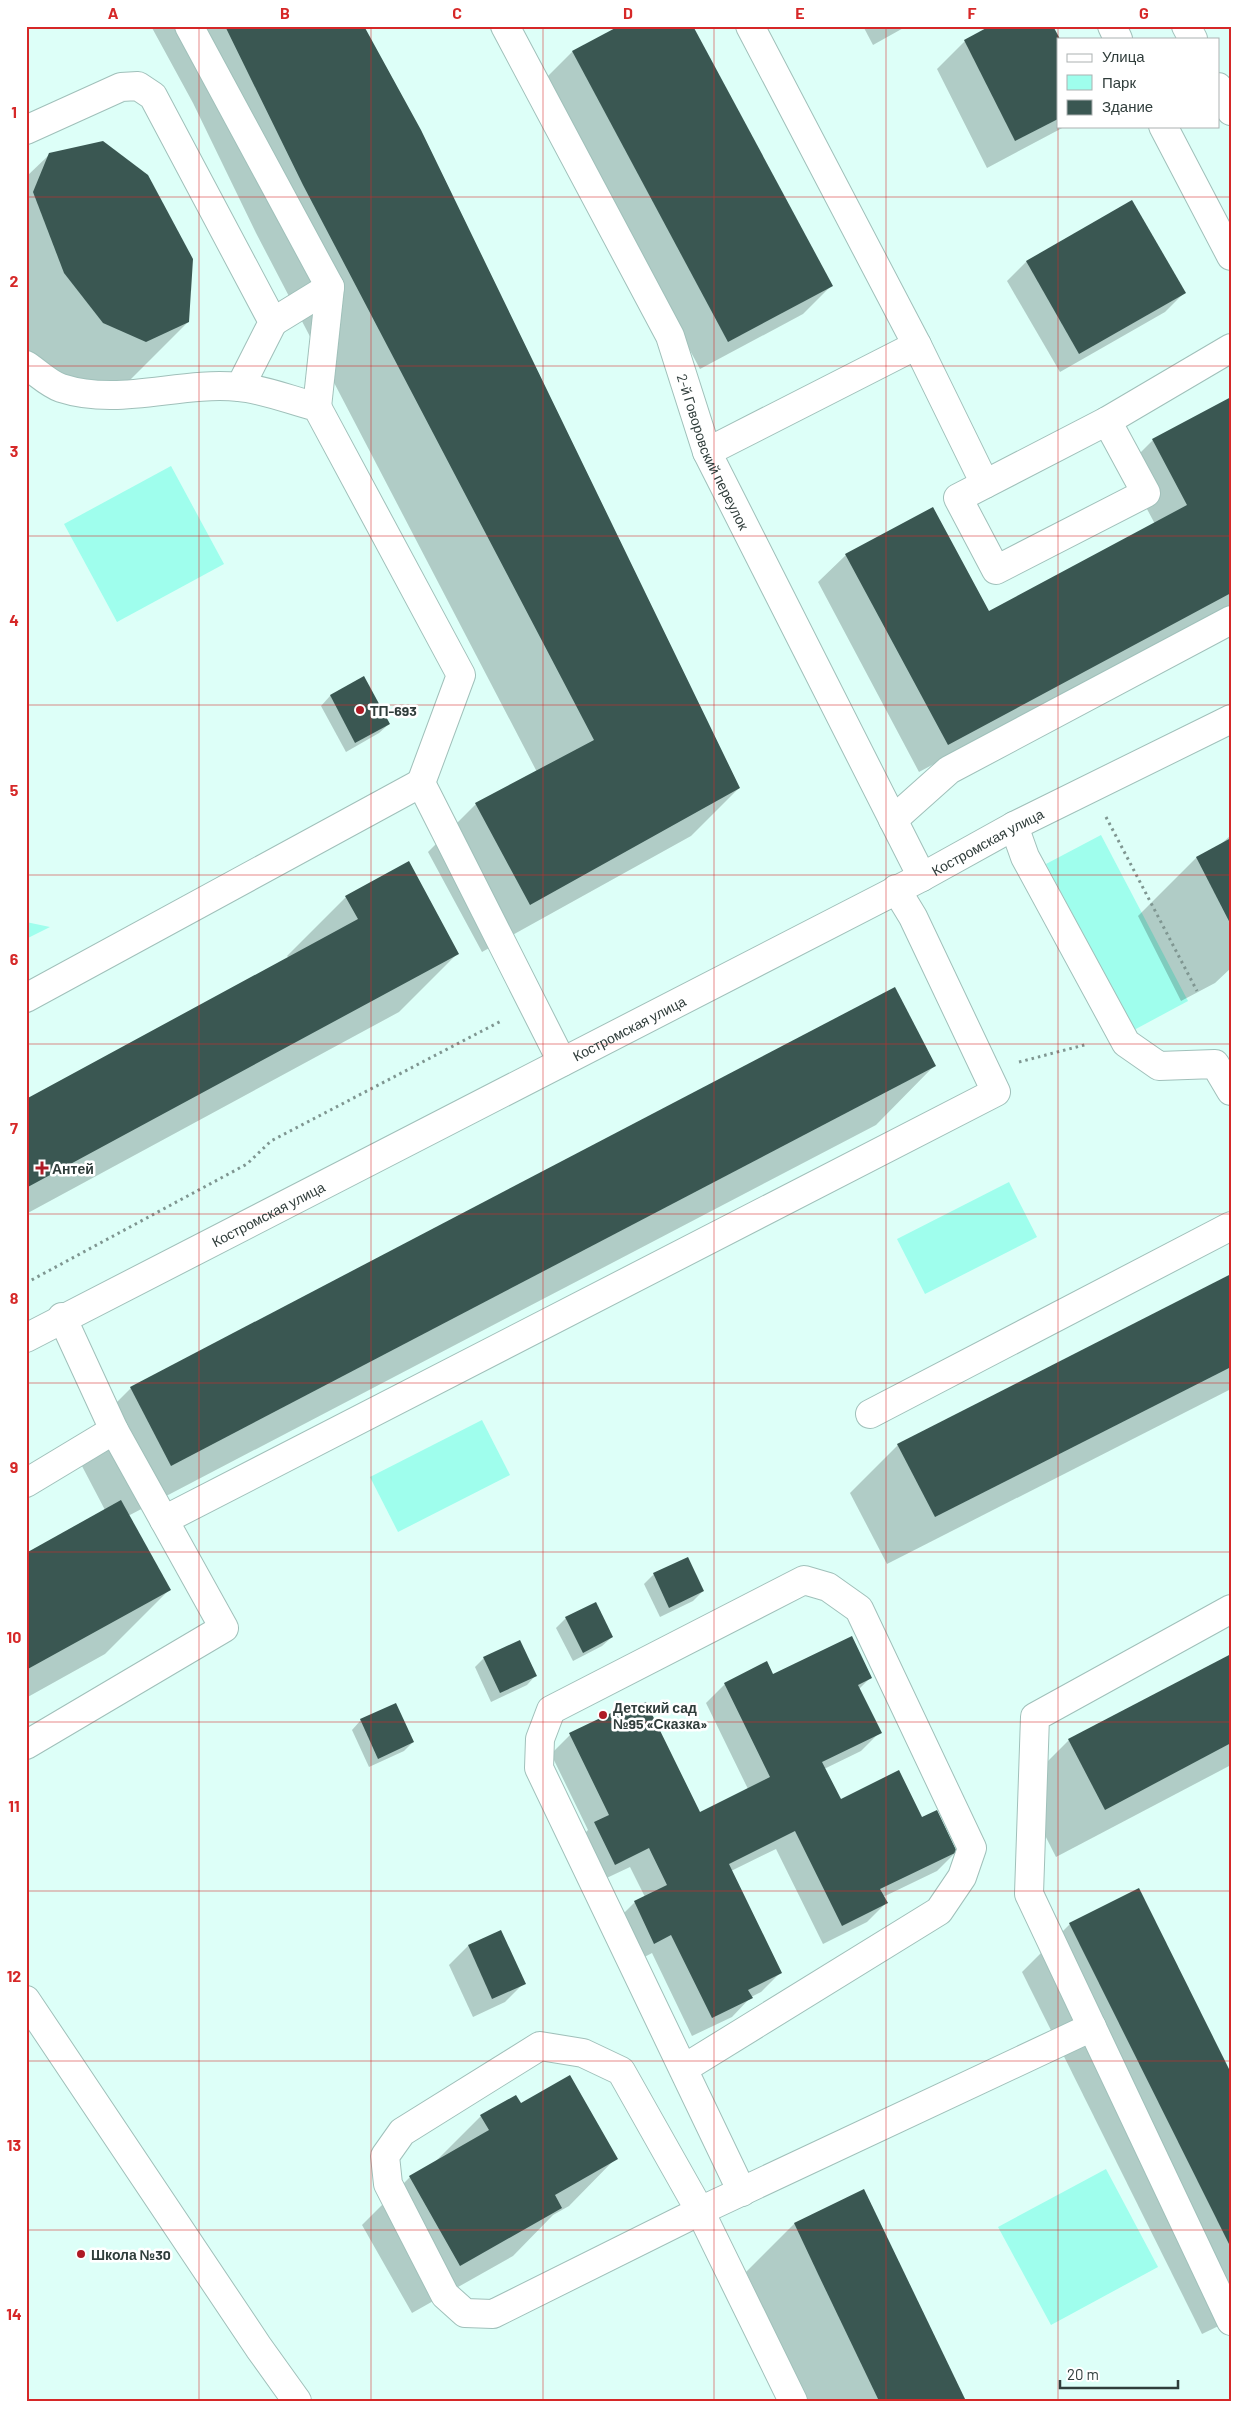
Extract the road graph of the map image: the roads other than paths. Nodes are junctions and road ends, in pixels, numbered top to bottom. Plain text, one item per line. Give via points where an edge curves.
1 (189, 26) edge
2 (505, 26) edge
3 (750, 26) edge
4 (1112, 26) edge
5 (1118, 38) edge
6 (1220, 92) edge
7 (1231, 112) edge
8 (1165, 128) edge
9 (26, 130) edge
10 (1231, 256) edge
11 (330, 288) junction
12 (274, 322) junction
13 (917, 346) junction
14 (1231, 348) edge
15 (26, 365) edge
16 (240, 387) junction
17 (317, 407) junction
18 (1107, 421) junction
19 (707, 452) junction
20 (985, 484) junction
21 (1231, 620) edge
22 (1231, 719) edge
23 (421, 783) junction
24 (893, 820) junction
25 (1014, 826) junction
26 (922, 876) junction
27 (896, 889) junction
28 (26, 998) edge
29 (1223, 1060) edge
30 (562, 1062) junction
31 (1231, 1091) edge
32 (1231, 1226) edge
33 (62, 1318) junction
34 (26, 1338) edge
35 (870, 1414) dead end
36 (114, 1430) junction
37 (26, 1483) edge
38 (164, 1520) junction
39 (1231, 1609) edge
40 (26, 1745) edge
41 (26, 2000) edge
42 (1092, 2027) junction
43 (683, 2069) junction
44 (742, 2192) junction
45 (700, 2211) junction
46 (1231, 2321) edge
47 (298, 2401) edge
48 (793, 2401) edge

1 - 11 street
2 - 19 street, 2-й Говоровский переулок via 670,336
3 - 13 street
4 - 5 street
6 - 7 street
8 - 10 street
9 - 12 street via 121,87 138,86 153,96
11 - 12 street
11 - 17 street
12 - 16 street
13 - 19 street
13 - 20 street
14 - 18 street
15 - 16 street via 59,388 97,395 135,396 184,388
16 - 17 street
17 - 23 street via 461,675
18 - 20 street
18 - 20 street via 1146,493 996,570 958,498
19 - 24 street, 2-й Говоровский переулок
21 - 24 street via 949,770
22 - 25 street, Костромская улица
23 - 28 street
23 - 30 street
24 - 26 street, 2-й Говоровский переулок
25 - 26 street, Костромская улица
25 - 29 street via 1025,857 1126,1043 1159,1066
26 - 27 street, Костромская улица
27 - 30 street, Костромская улица
27 - 38 street via 913,917 996,1092
29 - 31 street
30 - 33 street, Костромская улица
32 - 35 street
33 - 34 street, Костромская улица
33 - 36 street
36 - 37 street
36 - 38 street
38 - 40 street via 224,1628
39 - 42 street via 1035,1717 1028,1894
41 - 47 street via 259,2348
42 - 44 street
42 - 46 street
43 - 43 street via 540,1768 540,1739 552,1710 804,1580 828,1587 859,1609 972,1848 962,1877 939,1911
43 - 44 street
44 - 45 street
45 - 45 street via 621,2071 583,2053 540,2046 402,2132 385,2156 388,2184 445,2295 465,2312 493,2314
45 - 48 street

